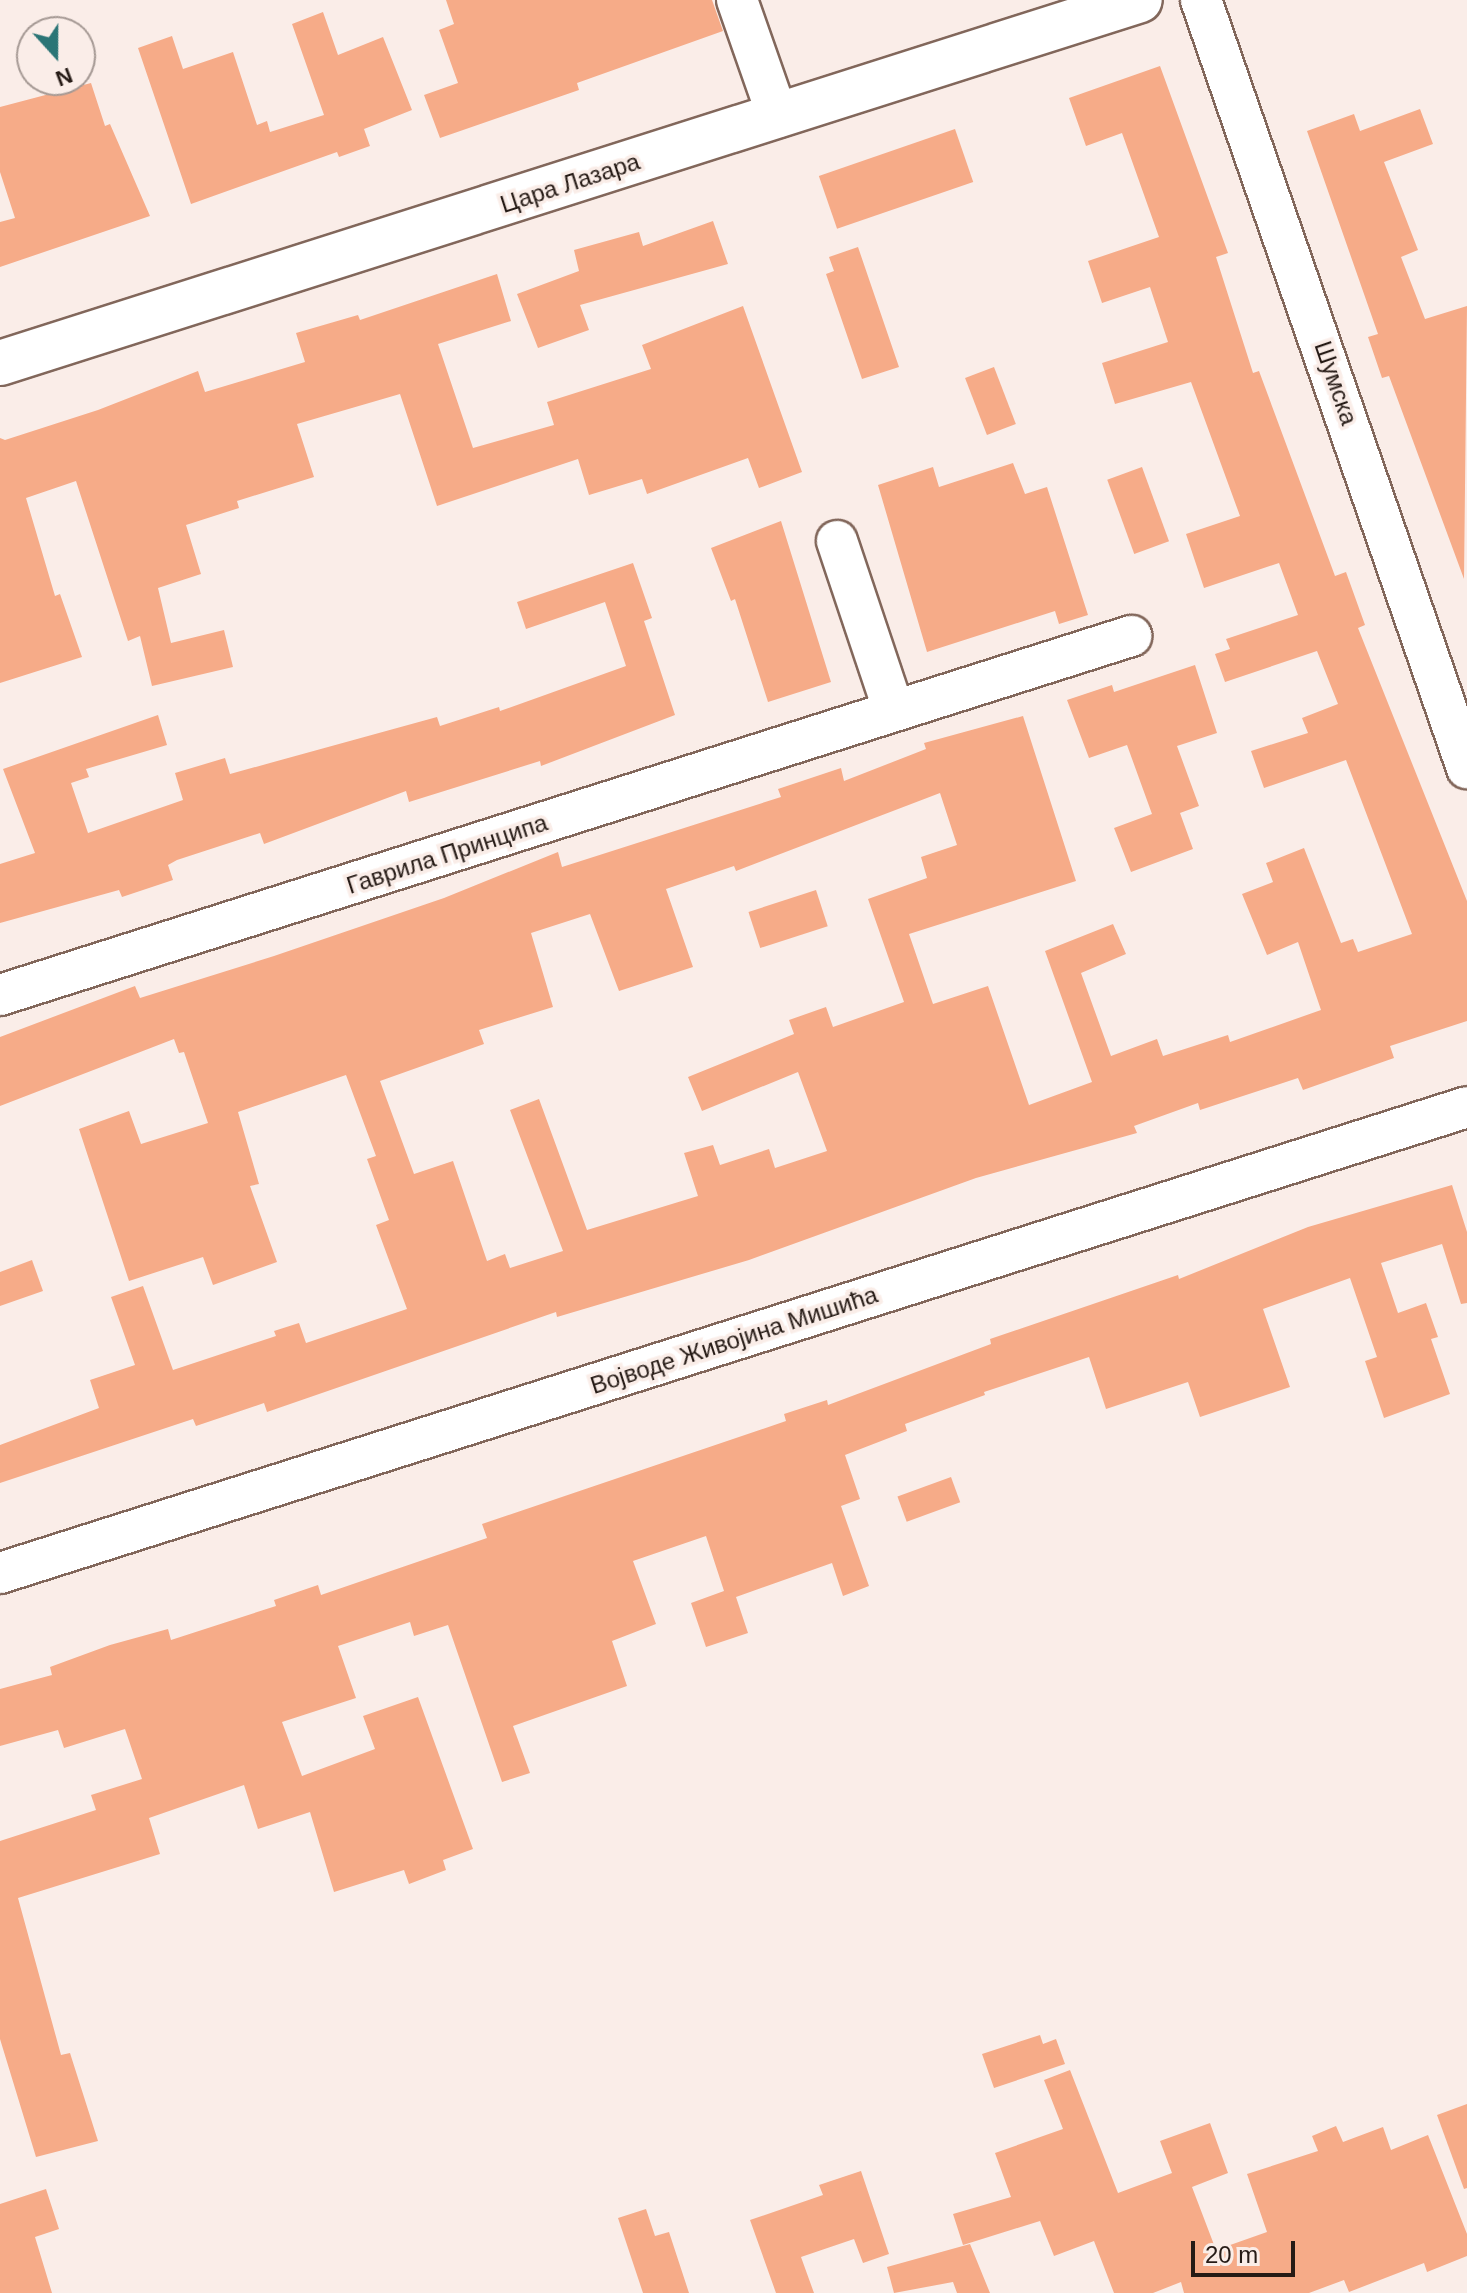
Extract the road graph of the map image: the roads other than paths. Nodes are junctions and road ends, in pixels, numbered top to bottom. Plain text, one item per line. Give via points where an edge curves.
1 (737, 0) edge
2 (1140, 0) edge
3 (1201, 0) edge
4 (778, 117) junction
5 (0, 363) edge
6 (837, 541) dead end
7 (1131, 636) dead end
8 (894, 711) junction
9 (1467, 768) edge
10 (0, 995) edge
11 (1467, 1107) edge
12 (0, 1573) edge

1 - 4 street
2 - 4 main road, Цара Лазара
3 - 9 street, Шумска
4 - 5 main road, Цара Лазара
6 - 8 street
7 - 8 street, Гаврила Принципа
8 - 10 street, Гаврила Принципа
11 - 12 street, Војводе Живојина Мишића

